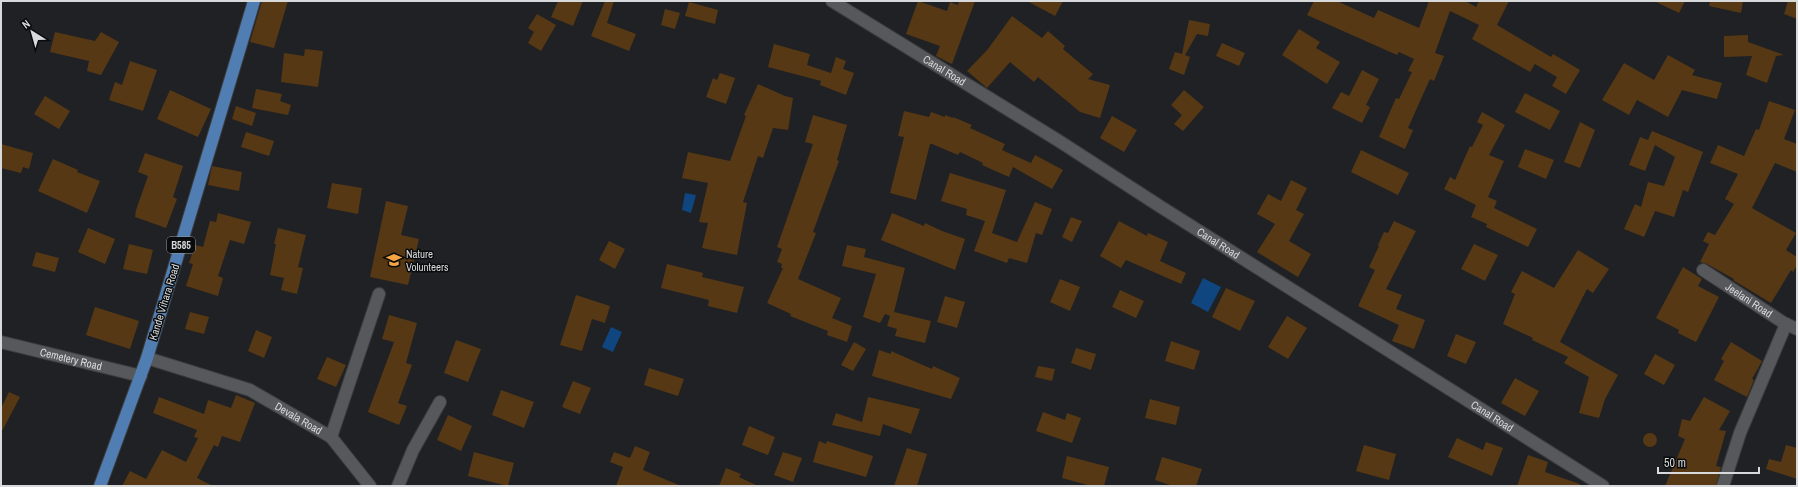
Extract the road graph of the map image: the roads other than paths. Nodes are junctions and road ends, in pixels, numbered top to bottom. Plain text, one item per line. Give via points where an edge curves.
1 (254, 1) edge
2 (832, 1) edge
3 (1703, 270) dead end
4 (379, 294) dead end
5 (1792, 326) edge
6 (1, 342) edge
7 (147, 358) junction
8 (141, 376) junction
9 (440, 402) dead end
10 (331, 437) junction
11 (1597, 484) edge
12 (100, 486) edge
13 (370, 486) edge
14 (398, 486) edge
15 (1723, 486) edge

1 - 7 main road, Kande Vihara Road / B585
2 - 11 street, Canal Road via 1059,140
3 - 5 street, Jeelani Road
4 - 10 street, Devala Road
5 - 15 street via 1740,433
6 - 8 street, Cemetery Road
7 - 8 main road, Kande Vihara Road / B585
7 - 10 street, Devala Road via 250,390
8 - 12 main road, Kande Vihara Road / B585
9 - 14 street via 413,450
10 - 13 street

